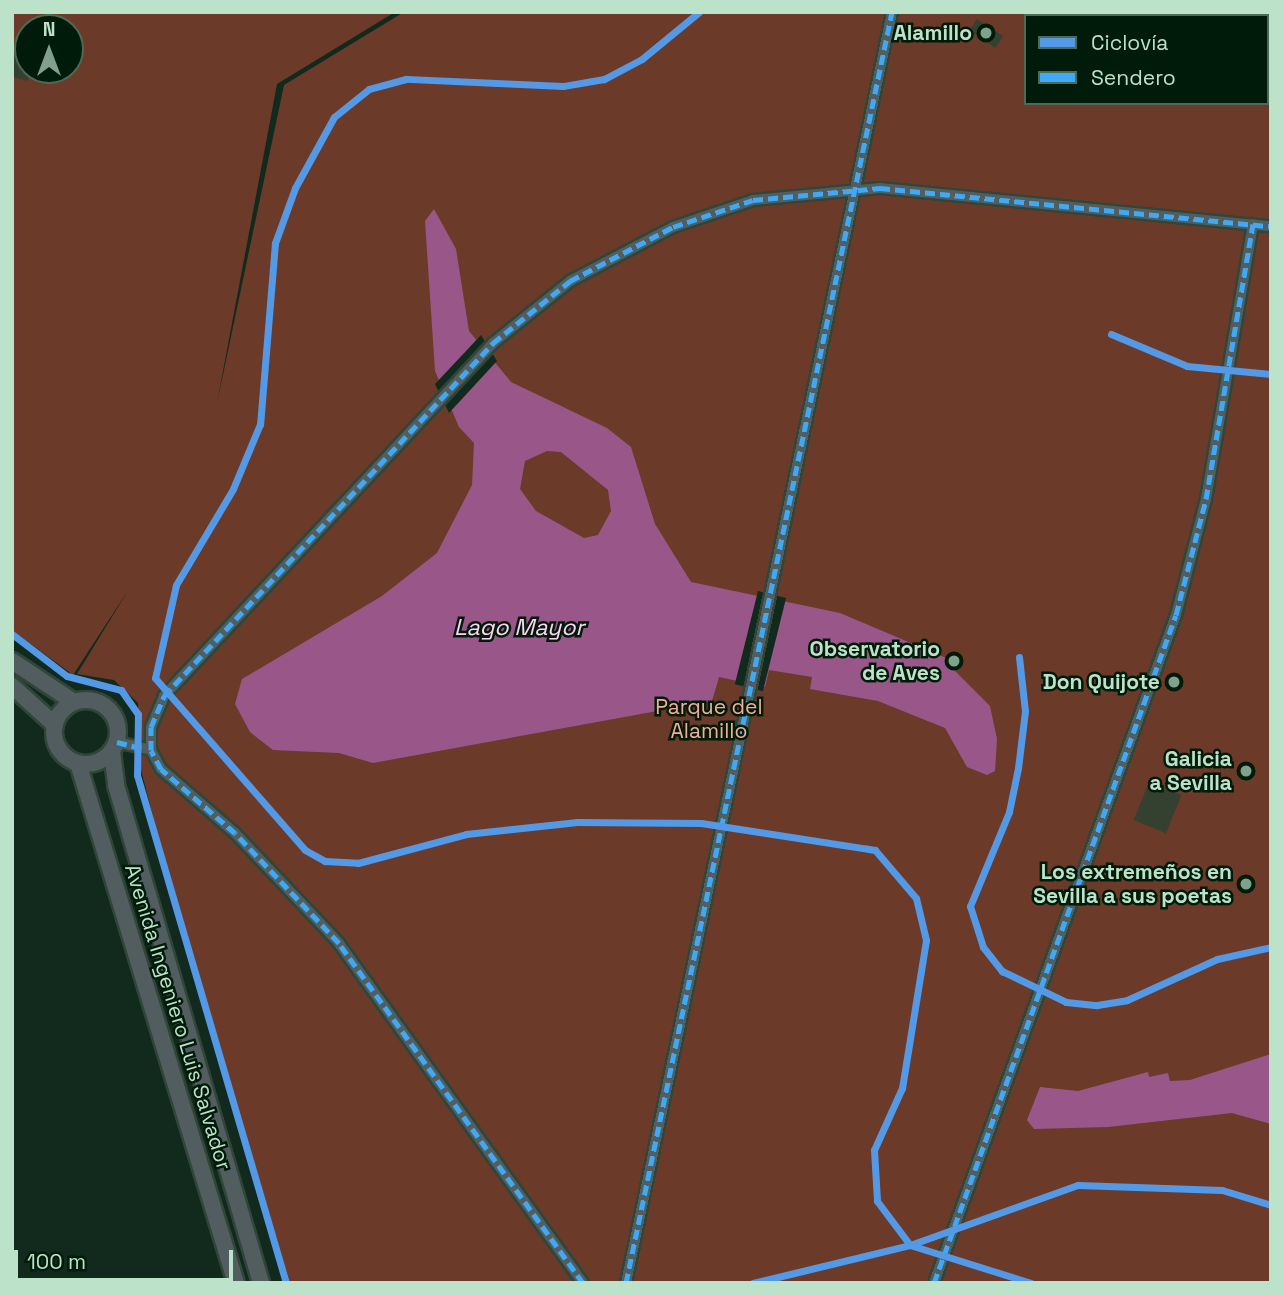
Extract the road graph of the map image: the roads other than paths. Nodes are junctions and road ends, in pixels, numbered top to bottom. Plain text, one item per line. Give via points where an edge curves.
1 (892, 12) edge
2 (857, 188) junction
3 (1253, 224) junction
4 (1271, 226) edge
5 (12, 661) edge
6 (12, 686) edge
7 (74, 702) junction
8 (55, 725) junction
9 (115, 746) junction
10 (151, 750) junction
11 (78, 763) junction
12 (236, 1283) edge
13 (261, 1283) edge
14 (583, 1283) edge
15 (626, 1283) edge
16 (934, 1283) edge

1 - 2 street
2 - 3 street
2 - 10 street via 754,200 630,245 570,281 493,343 164,696 151,727
2 - 15 street
3 - 4 street
3 - 16 street via 1208,488 1176,615
5 - 7 street
6 - 8 street
7 - 8 street
7 - 9 street via 105,705 117,721
8 - 11 street via 61,752
9 - 10 street
9 - 11 street via 97,762
9 - 13 street, Avenida Ingeniero Luis Salvador via 116,785
10 - 14 street via 161,769 244,842 340,943
11 - 12 street, Avenida Ingeniero Luis Salvador

